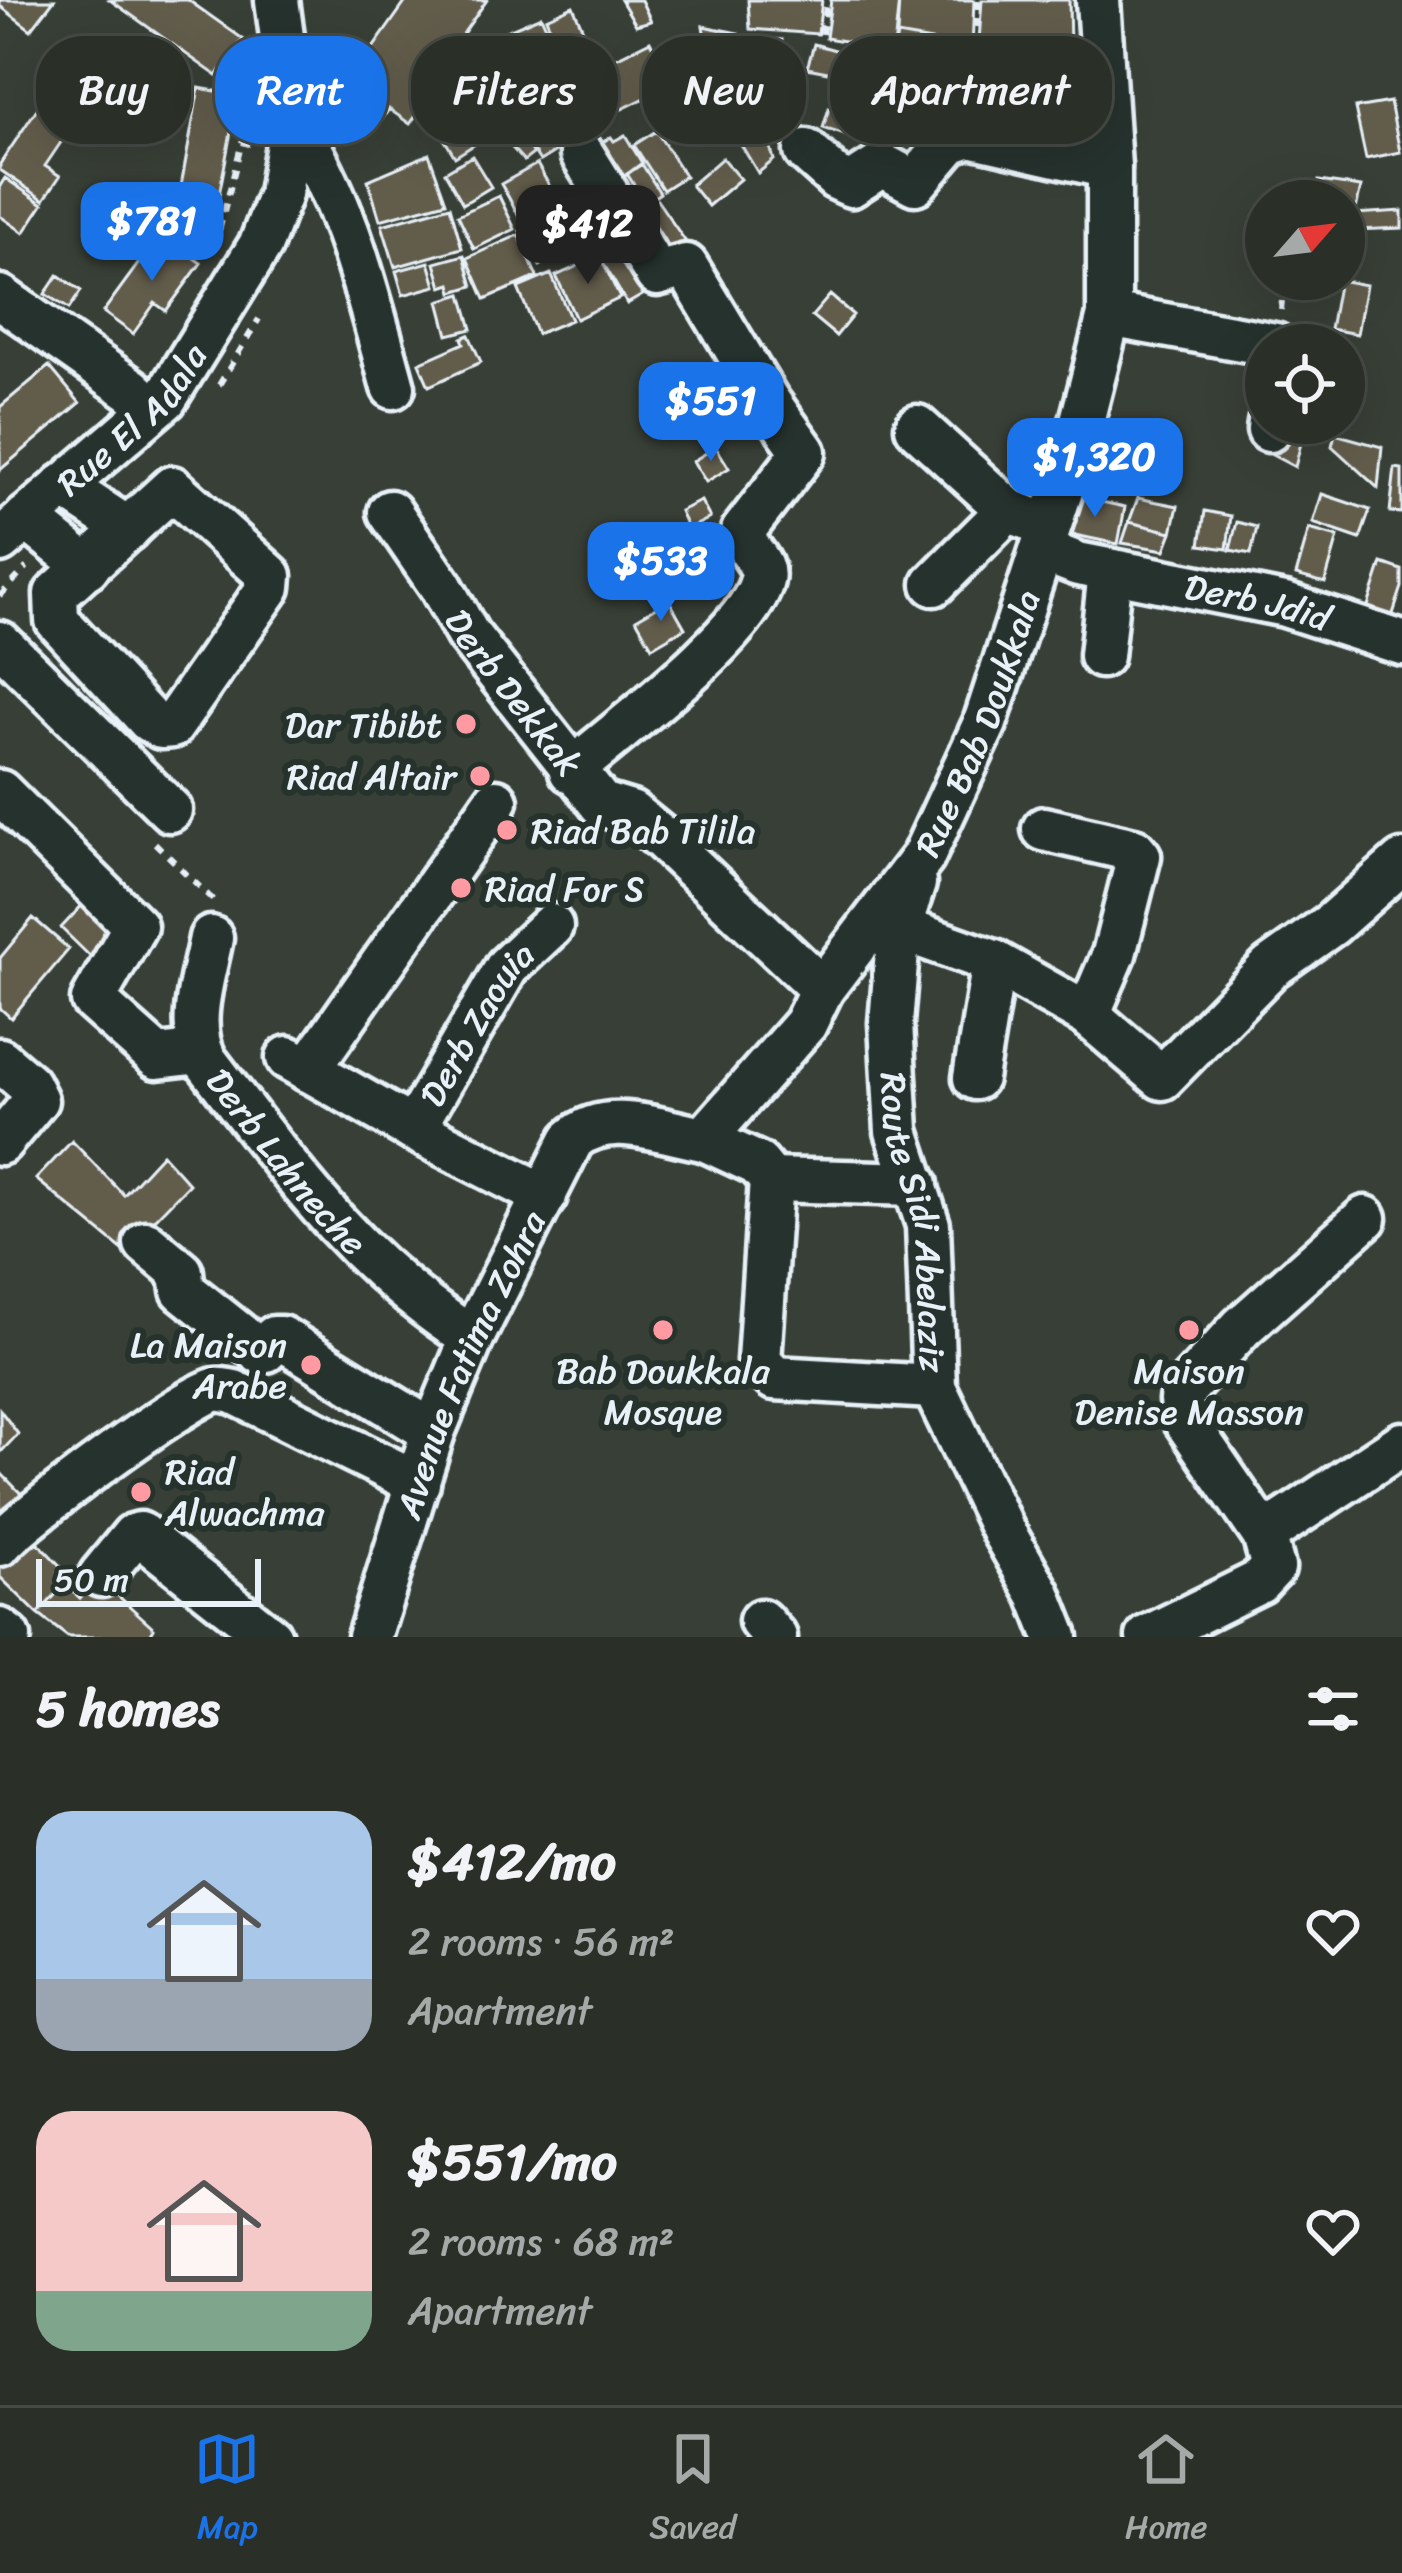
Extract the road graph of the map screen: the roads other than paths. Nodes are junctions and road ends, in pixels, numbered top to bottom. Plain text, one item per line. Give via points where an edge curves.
1 (277, 0) edge
2 (1098, 0) edge
3 (281, 36) edge
4 (288, 144) edge
5 (309, 144) edge
6 (806, 151) dead end
7 (583, 154) dead end
8 (1108, 167) junction
9 (0, 297) edge
10 (1109, 315) junction
11 (1245, 340) edge
12 (392, 387) dead end
13 (151, 408) junction
14 (917, 427) dead end
15 (63, 485) junction
16 (1008, 510) junction
17 (390, 512) dead end
18 (128, 529) junction
19 (13, 530) edge
20 (1045, 538) junction
21 (87, 567) junction
22 (1110, 571) junction
23 (934, 584) dead end
24 (0, 643) edge
25 (1402, 643) edge
26 (1101, 656) dead end
27 (572, 772) junction
28 (0, 792) edge
29 (496, 801) dead end
30 (170, 810) road end
31 (1044, 829) dead end
32 (922, 857) junction
33 (1402, 862) edge
34 (551, 926) dead end
35 (899, 928) junction
36 (212, 938) road end
37 (994, 962) junction
38 (822, 989) junction
39 (1088, 1015) junction
40 (201, 1052) junction
41 (0, 1060) edge
42 (975, 1078) dead end
43 (413, 1130) junction
44 (704, 1139) junction
45 (0, 1143) edge
46 (771, 1180) junction
47 (916, 1184) junction
48 (545, 1196) junction
49 (1365, 1218) dead end
50 (146, 1243) dead end
51 (472, 1338) junction
52 (934, 1387) junction
53 (433, 1432) junction
54 (1402, 1444) edge
55 (418, 1483) junction
56 (1264, 1535) junction
57 (0, 1544) edge
58 (100, 1575) dead end
59 (0, 1630) edge
60 (9, 1637) edge
61 (270, 1637) edge
62 (369, 1637) edge
63 (1056, 1637) edge
64 (1148, 1637) edge

1 - 3 street, Rue El Adala
2 - 8 street, Rue Bab Doukkala
4 - 13 street, Rue El Adala via 261,244 165,398
5 - 12 street via 341,208
6 - 8 street via 851,185 882,165 915,183 950,142 970,135
7 - 27 street via 656,274 686,266 804,452 743,531 763,568 744,613
8 - 10 street, Rue Bab Doukkala
9 - 13 street
10 - 11 street
10 - 20 street, Rue Bab Doukkala
13 - 15 street, Rue El Adala
14 - 16 street
15 - 18 street
15 - 19 street, Rue El Adala
16 - 20 street, Derb Jdid
16 - 23 street
17 - 27 street, Derb Dekkak via 468,635
18 - 21 street
18 - 21 street via 172,488 270,576 172,726 149,720 57,620 56,594
19 - 21 street
20 - 22 street, Derb Jdid
20 - 32 street, Rue Bab Doukkala via 985,723
22 - 25 street, Derb Jdid via 1285,605
22 - 26 street
24 - 30 street
27 - 38 street, Derb Dekkak via 601,804 632,813 663,839
28 - 40 street via 135,926 92,1000 157,1057
29 - 43 street via 298,1064
31 - 39 street via 1134,850 1140,861
32 - 35 street, Route Sidi Abelaziz
32 - 38 street, Rue Bab Doukkala
33 - 39 street via 1270,968 1167,1075 1157,1076
34 - 43 street, Derb Zaouia via 507,967
35 - 37 street
35 - 47 street, Route Sidi Abelaziz via 892,1023 897,1131
36 - 40 street, Derb Lahneche via 197,1016
37 - 39 street
37 - 42 street
38 - 44 street, Rue Bab Doukkala via 805,1024
40 - 51 street, Derb Lahneche via 340,1232 425,1309
41 - 45 street via 36,1100
43 - 48 street
44 - 46 street via 758,1164
44 - 48 street, Avenue Fatima Zohra via 608,1122 584,1129
46 - 47 street
46 - 52 street via 762,1368 774,1378
47 - 52 street, Route Sidi Abelaziz via 928,1225
48 - 51 street, Avenue Fatima Zohra
49 - 56 street via 1212,1356 1181,1400 1193,1434
50 - 53 street via 181,1273 182,1291 260,1351 281,1338
51 - 53 street, Avenue Fatima Zohra
52 - 63 street, Route Sidi Abelaziz
53 - 55 street, Avenue Fatima Zohra
54 - 56 street
55 - 57 street via 218,1389 84,1476
55 - 62 street, Avenue Fatima Zohra
56 - 64 street via 1273,1567 1259,1582
58 - 61 street via 140,1534
59 - 60 street

